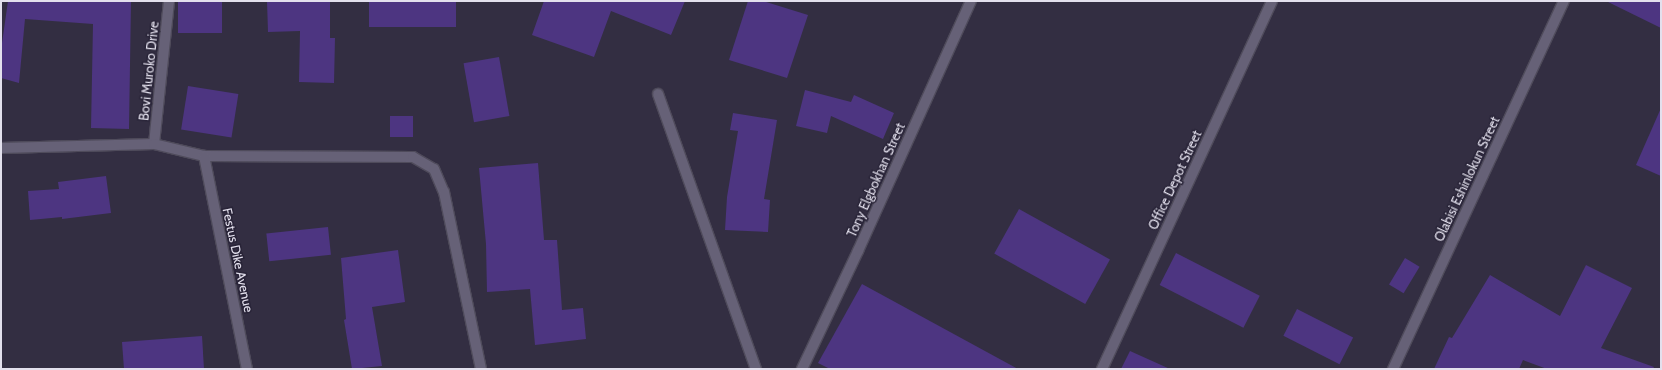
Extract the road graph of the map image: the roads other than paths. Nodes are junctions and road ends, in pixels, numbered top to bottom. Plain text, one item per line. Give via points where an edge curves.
1 (169, 1) edge
2 (971, 1) edge
3 (1272, 1) edge
4 (1564, 1) edge
5 (658, 94) dead end
6 (154, 144) junction
7 (1, 148) edge
8 (204, 156) junction
9 (248, 369) edge
10 (481, 369) edge
11 (756, 369) edge
12 (802, 369) edge
13 (1102, 369) edge
14 (1393, 369) edge

1 - 6 street, Bovi Muroko Drive
2 - 12 street, Tony Elgbokhan Street
3 - 13 street, Office Depot Street
4 - 14 street, Olabisi Eshinlokun Street
5 - 11 street
6 - 7 street
6 - 8 street
8 - 9 street, Festus Dike Avenue
8 - 10 street via 413,157 434,169 444,192

